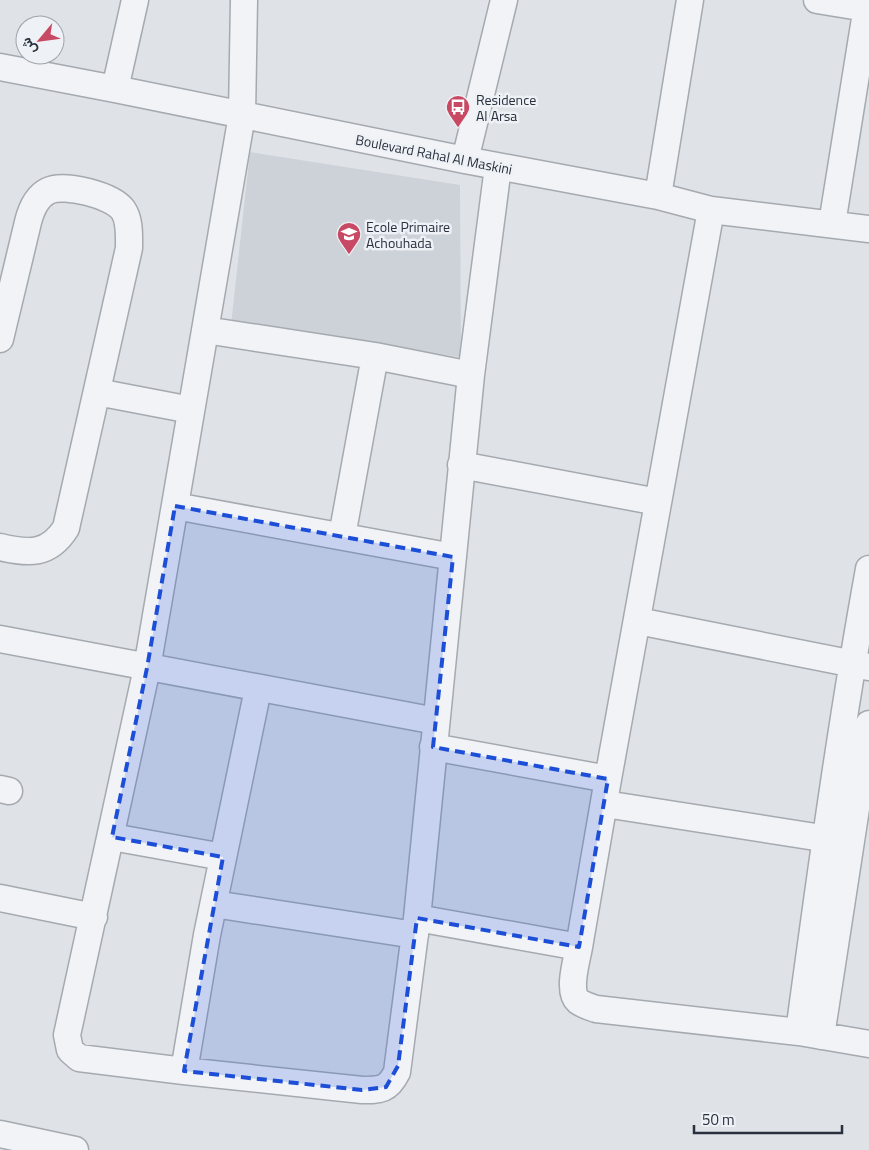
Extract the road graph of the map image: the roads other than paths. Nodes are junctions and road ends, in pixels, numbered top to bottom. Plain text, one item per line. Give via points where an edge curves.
1 (135, 0) edge
2 (244, 0) edge
3 (504, 0) edge
4 (690, 0) edge
5 (816, 0) edge
6 (867, 4) edge
7 (0, 68) edge
8 (115, 89) junction
9 (242, 115) junction
10 (465, 160) junction
11 (498, 167) junction
12 (658, 196) junction
13 (711, 210) junction
14 (832, 224) junction
15 (869, 229) edge
16 (204, 330) junction
17 (0, 339) edge
18 (375, 356) junction
19 (470, 375) junction
20 (97, 392) junction
21 (191, 410) junction
22 (461, 465) junction
23 (658, 502) junction
24 (175, 506) junction
25 (342, 536) junction
26 (0, 547) edge
27 (454, 557) junction
28 (869, 569) edge
29 (638, 621) junction
30 (0, 639) edge
31 (860, 666) edge
32 (148, 668) junction
33 (258, 689) junction
34 (436, 722) junction
35 (869, 724) edge
36 (433, 747) junction
37 (608, 779) junction
38 (605, 804) junction
39 (112, 837) junction
40 (825, 838) junction
41 (860, 844) edge
42 (223, 857) junction
43 (0, 898) edge
44 (214, 904) junction
45 (94, 916) junction
46 (416, 926) junction
47 (579, 947) junction
48 (810, 1034) junction
49 (869, 1044) edge
50 (184, 1072) junction
51 (0, 1134) edge
52 (76, 1150) edge

1 - 8 street
2 - 9 street
3 - 10 street
4 - 12 street
5 - 6 street
6 - 14 street
7 - 8 street, Boulevard Rahal Al Maskini
8 - 9 street, Boulevard Rahal Al Maskini
9 - 10 street, Boulevard Rahal Al Maskini
9 - 16 street
10 - 11 street, Boulevard Rahal Al Maskini
11 - 12 street, Boulevard Rahal Al Maskini
11 - 19 street
12 - 13 street, Boulevard Rahal Al Maskini
13 - 14 street, Boulevard Rahal Al Maskini
13 - 23 street
14 - 15 street, Boulevard Rahal Al Maskini
16 - 18 street
16 - 21 street
17 - 20 street via 31,210 36,201 55,188 104,196 124,212 129,248
18 - 19 street
18 - 25 street
19 - 22 street
20 - 21 street
20 - 26 street via 66,528 60,538 41,551
21 - 24 street
22 - 23 street
22 - 27 street
23 - 29 street
24 - 25 street
24 - 32 street
25 - 27 street
27 - 34 street
28 - 31 street
29 - 31 street
29 - 37 street
30 - 32 street
31 - 40 street
32 - 33 street
32 - 39 street
33 - 34 street
33 - 42 street
34 - 36 street
35 - 41 street
36 - 37 street
36 - 46 street
37 - 38 street
38 - 40 street
38 - 47 street
39 - 42 street
39 - 45 street
40 - 41 street
40 - 48 street
41 - 48 street
42 - 44 street
43 - 45 street
44 - 46 street
44 - 50 street
45 - 50 street via 67,1035 70,1050 79,1058 88,1060
46 - 47 street
46 - 50 street via 398,1066 386,1087 362,1090
47 - 48 street via 573,990 577,1000 587,1006
48 - 49 street
51 - 52 street

